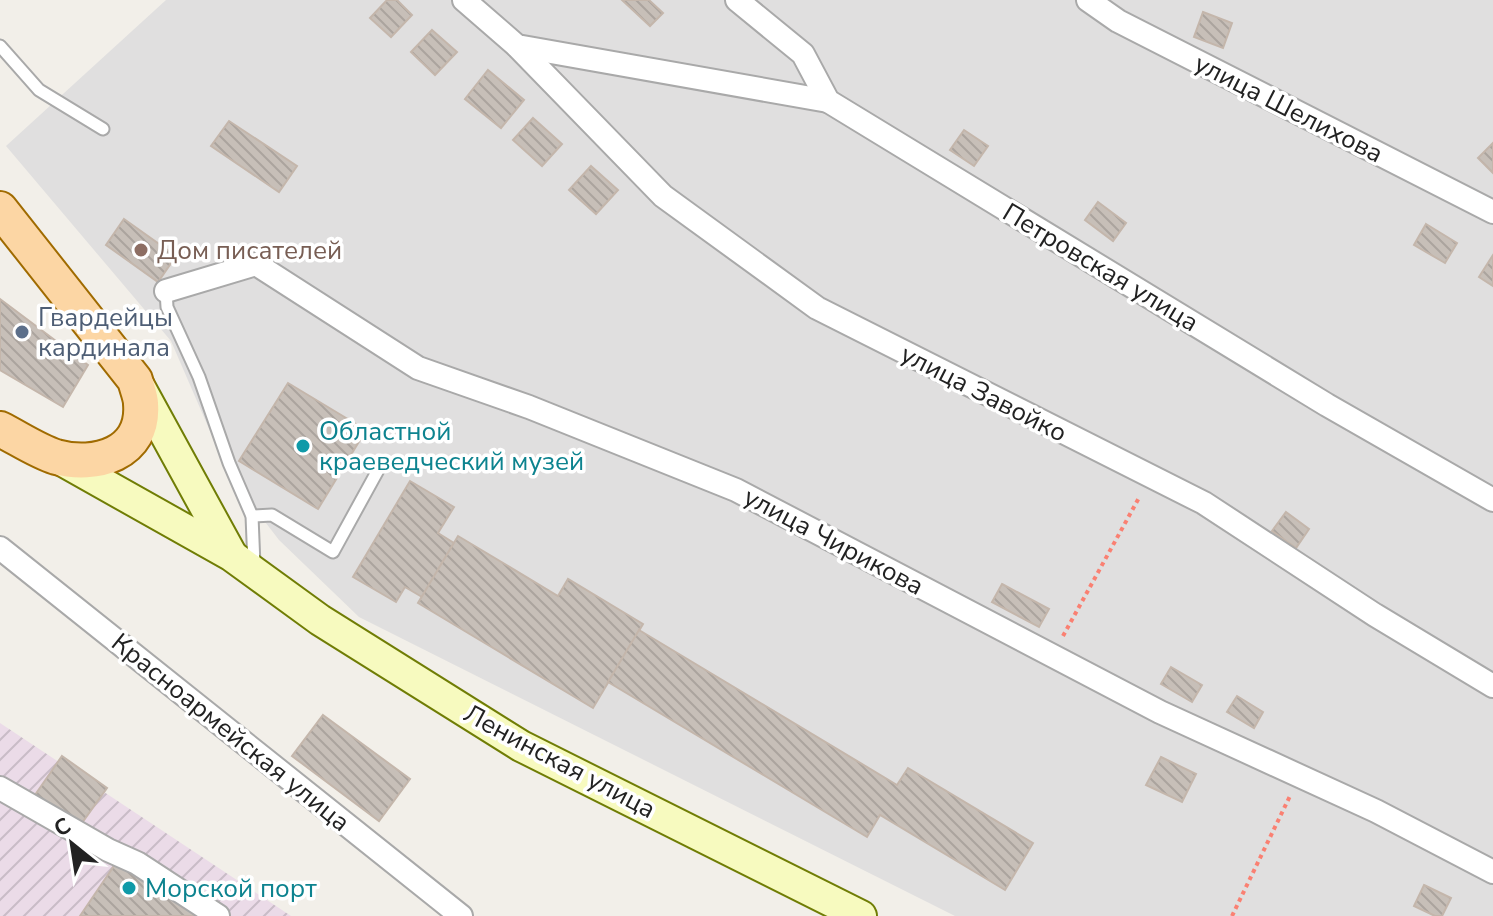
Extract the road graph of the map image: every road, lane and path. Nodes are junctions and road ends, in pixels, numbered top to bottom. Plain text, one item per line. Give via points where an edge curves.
1 (464, 0) edge
2 (737, 0) edge
3 (1088, 0) edge
4 (0, 46) edge
5 (517, 46) junction
6 (828, 101) junction
7 (103, 129) dead end
8 (0, 209) edge
9 (1493, 212) edge
10 (166, 291) joint
11 (135, 380) junction
12 (0, 429) edge
13 (55, 457) junction
14 (383, 461) dead end
15 (1151, 476) junction
16 (1493, 500) edge
17 (252, 516) junction
18 (0, 548) edge
19 (244, 564) junction
20 (1052, 655) junction
21 (1493, 686) edge
22 (1300, 776) junction
23 (0, 788) edge
24 (1493, 872) edge
25 (218, 916) edge
26 (461, 916) edge
27 (861, 916) edge
28 (1232, 916) edge

1 - 5 street, улица Завойко
2 - 6 street via 803,54
3 - 9 street, улица Шелихова via 1118,21
4 - 7 lane via 39,90
5 - 6 street
5 - 15 street, улица Завойко via 663,196 817,308
6 - 16 street, Петровская улица
8 - 11 main road
10 - 17 lane via 167,307
10 - 20 street, улица Чирикова via 256,264 418,368 736,490
11 - 13 main road via 140,419 122,449 108,459 84,462
11 - 19 main road, Ленинская улица
12 - 13 main road, Ленинская улица
13 - 19 main road, Ленинская улица
14 - 17 lane via 333,552 272,515
15 - 20 path
15 - 21 street, улица Завойко via 1204,503
17 - 19 lane
18 - 26 street, Красноармейская улица
19 - 27 main road, Ленинская улица via 320,620 521,746
20 - 22 street, улица Чирикова
22 - 24 street, улица Чирикова
22 - 28 path
23 - 25 street via 137,863

